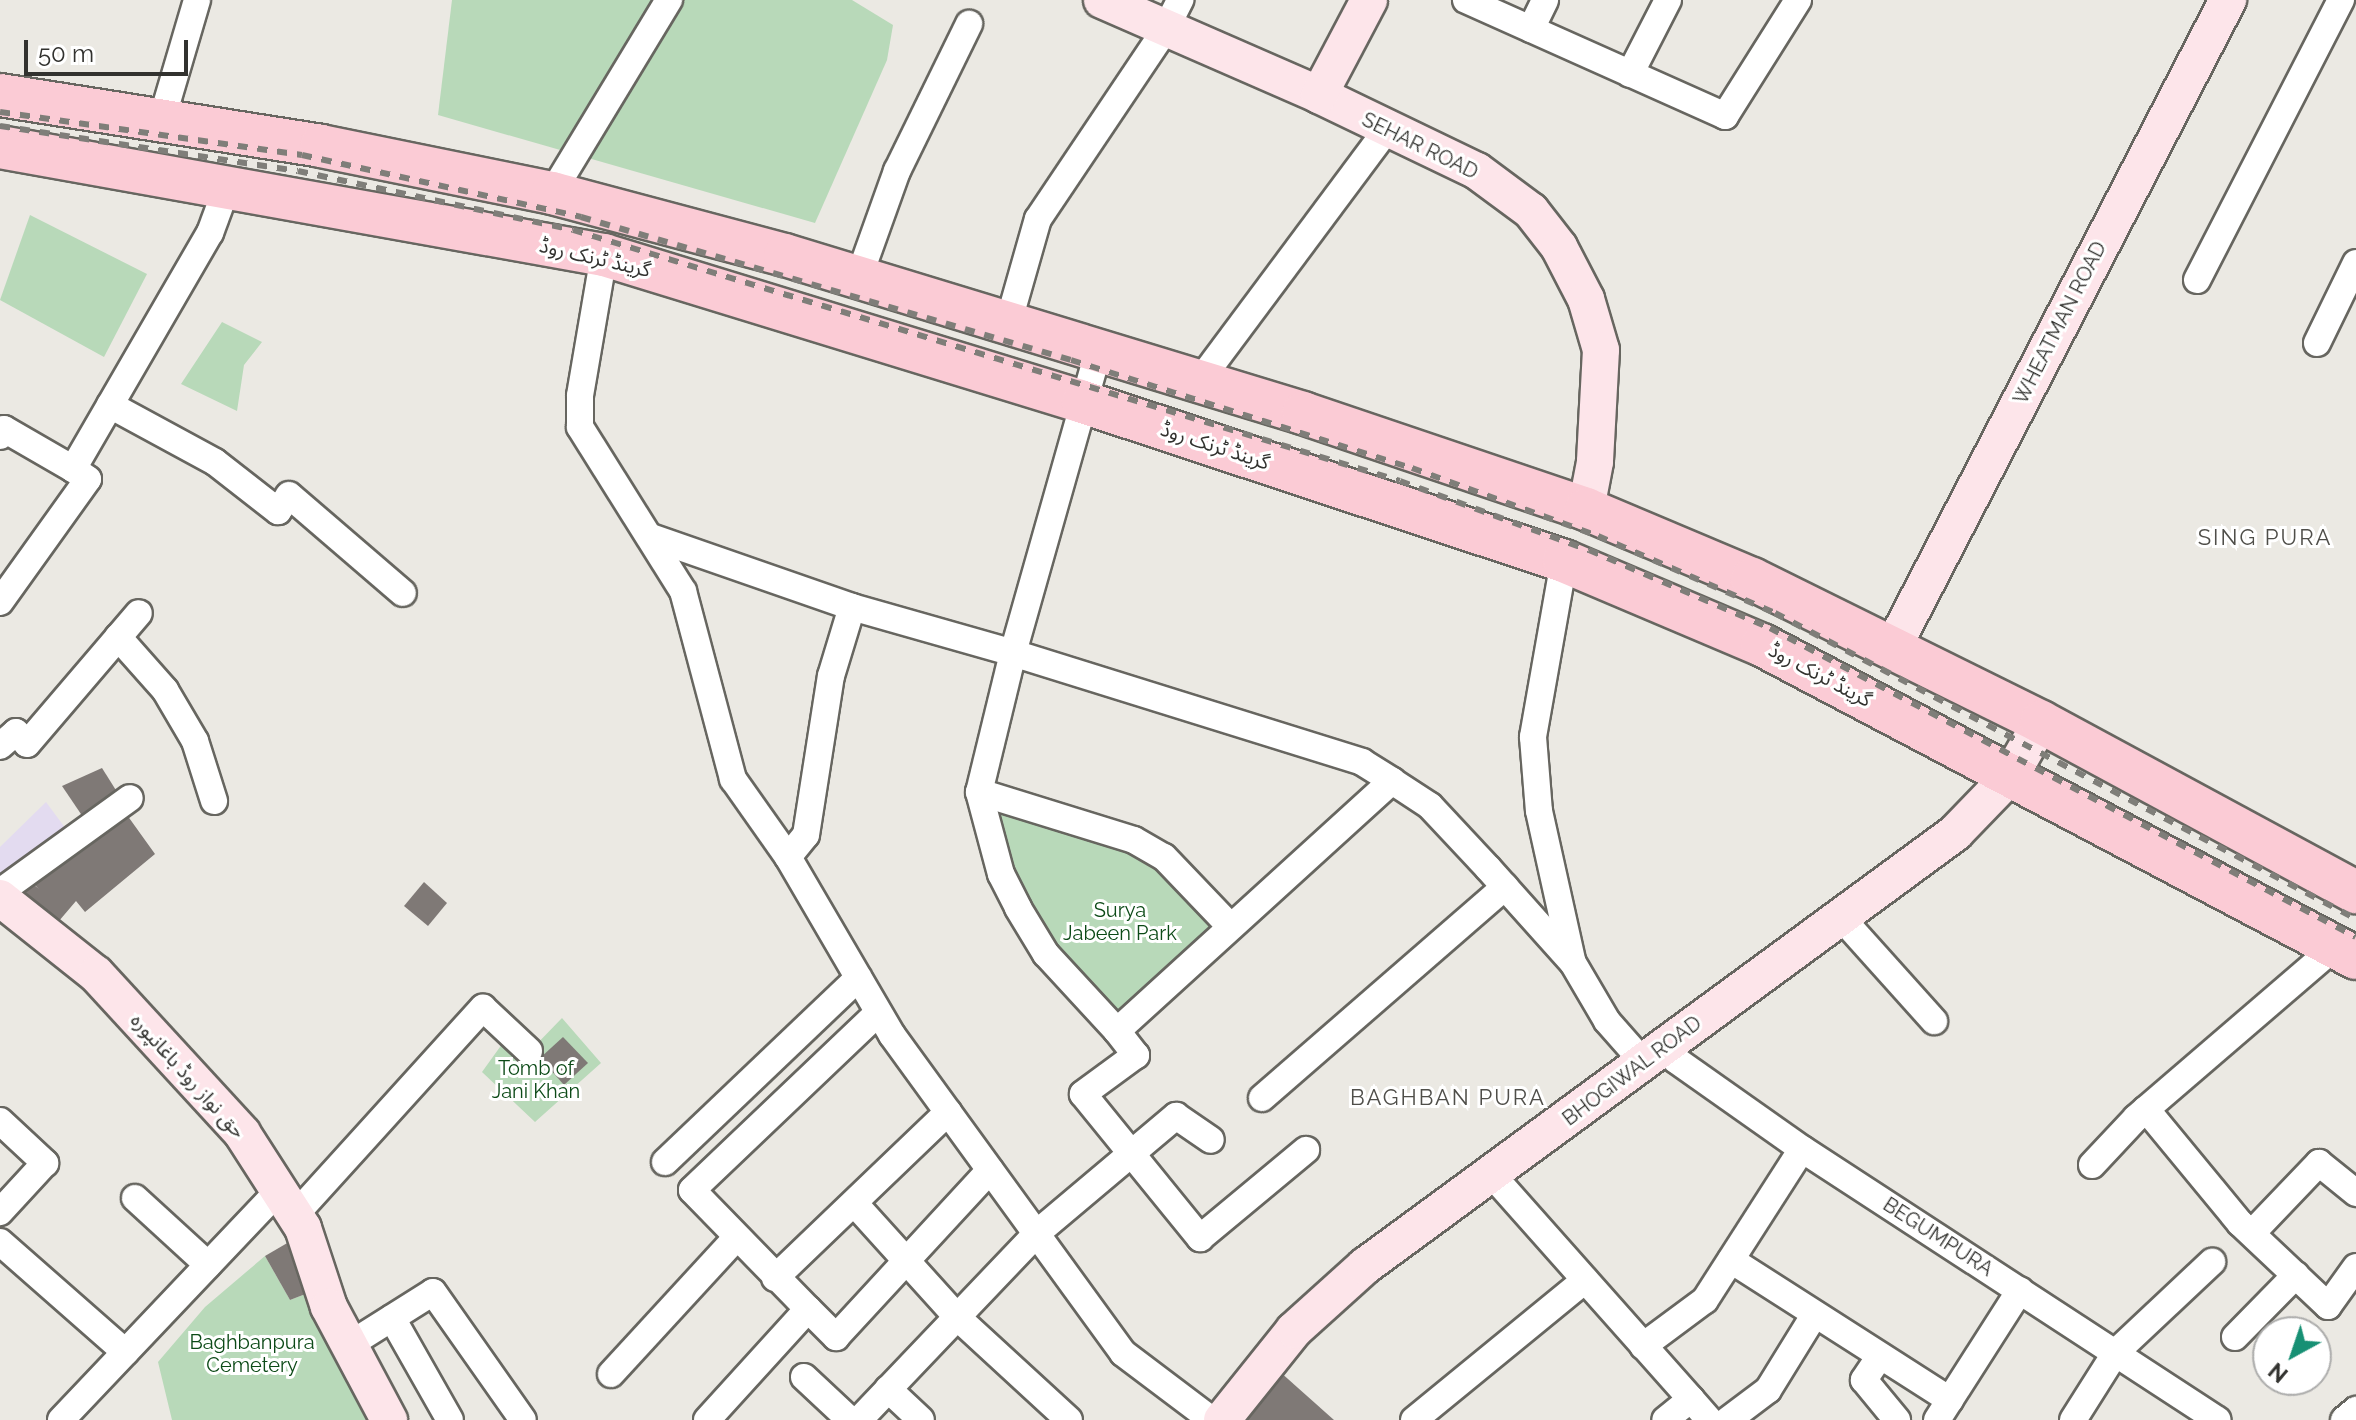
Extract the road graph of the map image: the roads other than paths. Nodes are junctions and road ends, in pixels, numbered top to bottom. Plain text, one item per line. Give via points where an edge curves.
1 (197, 0) edge
2 (669, 0) edge
3 (1102, 0) edge
4 (1369, 0) edge
5 (1466, 0) edge
6 (1545, 0) edge
7 (1668, 0) edge
8 (1798, 0) edge
9 (2228, 0) edge
10 (2341, 0) edge
11 (1172, 15) edge
12 (969, 24) dead end
13 (1531, 29) junction
14 (1630, 74) junction
15 (0, 95) edge
16 (1319, 95) junction
17 (162, 119) junction
18 (1386, 131) junction
19 (0, 147) edge
20 (228, 184) junction
21 (552, 193) junction
22 (604, 255) junction
23 (2356, 263) edge
24 (859, 277) junction
25 (2197, 280) dead end
26 (1008, 324) junction
27 (2317, 343) dead end
28 (1099, 349) junction
29 (1201, 379) junction
30 (1083, 402) junction
31 (110, 405) junction
32 (1, 431) edge
33 (73, 469) junction
34 (1586, 509) junction
35 (651, 537) junction
36 (1564, 561) junction
37 (403, 593) dead end
38 (0, 602) edge
39 (852, 607) junction
40 (139, 613) dead end
41 (118, 637) junction
42 (1893, 647) junction
43 (1013, 653) junction
44 (2041, 722) junction
45 (0, 746) edge
46 (2011, 775) junction
47 (1392, 781) junction
48 (979, 792) junction
49 (130, 798) dead end
50 (214, 801) dead end
51 (788, 857) junction
52 (1505, 887) junction
53 (0, 892) edge
54 (2356, 892) edge
55 (0, 898) edge
56 (1838, 914) junction
57 (1229, 925) junction
58 (2346, 953) edge
59 (1573, 963) junction
60 (858, 978) junction
61 (878, 1013) junction
62 (1934, 1021) dead end
63 (1117, 1031) junction
64 (529, 1051) dead end
65 (1656, 1055) junction
66 (1262, 1098) dead end
67 (2146, 1109) junction
68 (948, 1112) junction
69 (0, 1121) edge
70 (1211, 1140) dead end
71 (1802, 1149) junction
72 (1306, 1150) dead end
73 (1131, 1153) junction
74 (665, 1162) dead end
75 (2092, 1165) dead end
76 (990, 1170) junction
77 (1493, 1176) junction
78 (2356, 1193) edge
79 (135, 1198) dead end
80 (287, 1202) junction
81 (855, 1204) junction
82 (0, 1212) edge
83 (1037, 1233) junction
84 (2252, 1233) junction
85 (737, 1237) junction
86 (0, 1242) edge
87 (1731, 1260) junction
88 (906, 1261) junction
89 (2212, 1262) dead end
90 (208, 1265) junction
91 (2356, 1267) edge
92 (2296, 1275) junction
93 (775, 1278) junction
94 (1585, 1280) junction
95 (2020, 1290) junction
96 (808, 1309) junction
97 (1815, 1314) junction
98 (957, 1317) junction
99 (392, 1318) junction
100 (2235, 1337) dead end
101 (349, 1345) junction
102 (1643, 1346) junction
103 (125, 1352) junction
104 (2116, 1352) junction
105 (1880, 1356) junction
106 (611, 1374) dead end
107 (804, 1377) dead end
108 (888, 1389) junction
109 (1691, 1399) junction
110 (1944, 1410) edge
111 (2356, 1410) edge
112 (2184, 1411) edge
113 (1883, 1415) edge
114 (715, 1418) edge
115 (1669, 1419) edge
116 (61, 1420) edge
117 (389, 1420) edge
118 (450, 1420) edge
119 (523, 1420) edge
120 (850, 1420) edge
121 (859, 1420) edge
122 (921, 1420) edge
123 (1069, 1420) edge
124 (1212, 1420) edge
125 (1222, 1420) edge
126 (1414, 1420) edge
127 (1709, 1420) edge
128 (1728, 1420) edge
129 (2073, 1420) edge
130 (2217, 1420) edge
131 (2344, 1420) edge

1 - 17 street
2 - 21 street
3 - 11 main road, SEHAR ROAD
4 - 16 main road
5 - 13 street
6 - 13 street
7 - 14 street
8 - 14 street via 1725,116
9 - 42 main road, WHEATMAN ROAD
10 - 25 street
11 - 16 main road, SEHAR ROAD
11 - 26 street via 1038,219
12 - 24 street via 897,171
13 - 14 street
15 - 17 main road
16 - 18 main road, SEHAR ROAD
17 - 21 main road
18 - 29 street
18 - 34 main road, SEHAR ROAD via 1477,171 1531,211 1579,286 1601,350 1595,462
19 - 20 main road, گرینڈ ٹرنک روڈ
20 - 22 main road, گرینڈ ٹرنک روڈ
20 - 31 street via 210,233
21 - 24 main road
22 - 30 main road, گرینڈ ٹرنک روڈ
22 - 35 street via 580,396 580,427
23 - 27 street
24 - 26 main road
26 - 28 main road
28 - 29 main road
28 - 30 street
29 - 34 main road
30 - 36 main road, گرینڈ ٹرنک روڈ
30 - 43 street
31 - 33 street
31 - 37 street via 215,462 278,511 289,495
32 - 33 street
33 - 38 street via 88,479
34 - 42 main road
35 - 39 street
35 - 51 street via 694,616 733,779
36 - 46 main road, گرینڈ ٹرنک روڈ via 1762,645
36 - 59 street via 1533,737 1539,811
39 - 43 street
39 - 51 street via 831,676 806,835
40 - 41 street
41 - 45 street via 27,744 16,732
41 - 50 street via 165,690 195,741
42 - 44 main road
43 - 47 street via 1362,762
43 - 48 street
44 - 46 main road, BHOGIWAL ROAD
44 - 54 main road
46 - 56 main road, BHOGIWAL ROAD via 1955,833
46 - 58 main road, گرینڈ ٹرنک روڈ
47 - 52 street via 1430,806
47 - 57 street
48 - 57 street via 1134,840 1164,857
48 - 63 street via 1001,874 1018,908 1046,954
49 - 53 street
51 - 60 street
52 - 59 street
52 - 66 street
55 - 80 main road, حق نواز روڈ باغانپورہ via 96,974 242,1133
56 - 62 street
56 - 65 main road, BHOGIWAL ROAD
57 - 63 street
58 - 67 street
59 - 65 street, BEGUMPURA via 1607,1021
60 - 61 street
60 - 74 street
61 - 68 street
61 - 85 street via 692,1190
63 - 73 street via 1136,1055 1083,1094
64 - 80 street via 483,1008
65 - 71 street, BEGUMPURA via 1676,1060
65 - 77 main road, BHOGIWAL ROAD
67 - 75 street
67 - 84 street
68 - 76 street
68 - 81 street
69 - 82 street via 45,1163
70 - 73 street via 1176,1116
71 - 87 street
71 - 95 street, BEGUMPURA
72 - 73 street via 1200,1238
73 - 83 street
76 - 83 street
76 - 88 street
77 - 94 street
77 - 125 main road, BHOGIWAL ROAD via 1353,1276 1294,1330
78 - 84 street via 2319,1163
79 - 90 street
80 - 90 street
80 - 101 main road, حق نواز روڈ باغانپورہ
81 - 88 street
81 - 93 street
83 - 98 street
83 - 124 street via 1123,1353
84 - 92 street
85 - 93 street
85 - 106 street
86 - 103 street
87 - 97 street
87 - 102 street via 1705,1300
88 - 96 street via 836,1337
88 - 98 street
89 - 104 street
90 - 103 street
91 - 92 street via 2328,1306
92 - 100 street
93 - 96 street
94 - 102 street
94 - 126 street
95 - 104 street, BEGUMPURA
95 - 110 street
96 - 114 street
97 - 105 street
97 - 128 street via 1768,1390
98 - 108 street
98 - 123 street
99 - 101 street
99 - 118 street
99 - 119 street via 433,1292
101 - 117 main road, حق نواز روڈ باغانپورہ
102 - 109 street
103 - 116 street
104 - 112 street, BEGUMPURA
104 - 129 street
105 - 110 street
105 - 113 street via 1864,1380
107 - 120 street
108 - 121 street
108 - 122 street
109 - 115 street
109 - 127 street
111 - 131 street
112 - 130 street, BEGUMPURA

